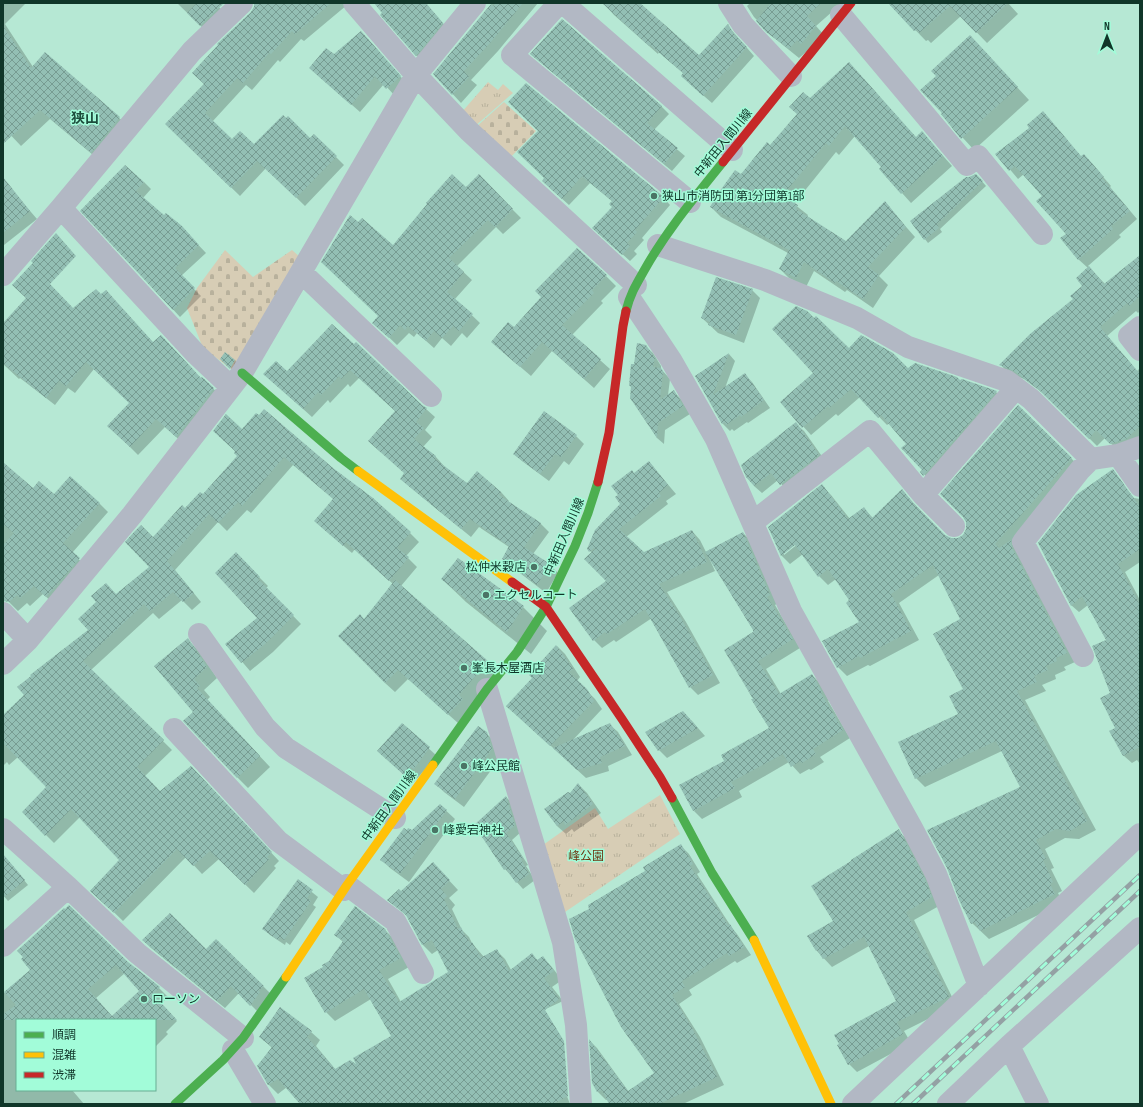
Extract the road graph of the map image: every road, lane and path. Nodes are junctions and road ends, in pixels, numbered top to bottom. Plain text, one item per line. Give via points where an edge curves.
1 (242, 3) edge
2 (354, 3) edge
3 (475, 3) edge
4 (558, 3) edge
5 (563, 3) edge
6 (729, 3) edge
7 (846, 9) edge
8 (416, 75) junction
9 (791, 76) junction
10 (732, 150) junction
11 (690, 202) junction
12 (61, 208) junction
13 (1042, 234) dead end
14 (658, 245) junction
15 (302, 273) junction
16 (3, 275) edge
17 (632, 291) junction
18 (1140, 327) edge
19 (1140, 350) edge
20 (237, 380) junction
21 (1016, 388) junction
22 (430, 396) dead end
23 (1140, 447) edge
24 (1118, 455) junction
25 (1091, 459) junction
26 (1140, 486) edge
27 (923, 495) junction
28 (753, 522) junction
29 (954, 526) dead end
30 (546, 607) junction
31 (3, 613) edge
32 (199, 634) dead end
33 (28, 640) junction
34 (1083, 656) dead end
35 (3, 664) edge
36 (487, 689) junction
37 (174, 729) dead end
38 (395, 818) junction
39 (3, 829) edge
40 (1140, 834) edge
41 (68, 886) junction
42 (345, 887) junction
43 (1140, 928) edge
44 (3, 946) edge
45 (423, 973) dead end
46 (979, 986) junction
47 (238, 1044) junction
48 (1009, 1046) junction
49 (175, 1104) edge
50 (265, 1104) edge
51 (581, 1104) edge
52 (831, 1104) edge
53 (853, 1104) edge
54 (948, 1104) edge
55 (1038, 1104) edge

1 - 12 street via 192,51
2 - 8 street
3 - 8 street
4 - 11 street via 512,55
5 - 10 street
6 - 9 street via 743,25
7 - 9 main road, 中新田入間川線
7 - 13 street via 967,165 978,156
8 - 15 street
8 - 17 street via 469,131
9 - 10 main road, 中新田入間川線
10 - 11 main road, 中新田入間川線
11 - 14 main road, 中新田入間川線
12 - 16 street
12 - 20 street via 196,354
14 - 17 main road, 中新田入間川線
14 - 21 street via 766,280 857,318 908,347 1007,381
15 - 20 street
15 - 22 street
17 - 28 street via 716,439
17 - 30 main road, 中新田入間川線 via 623,326 609,433 599,479 575,546
18 - 19 street via 1129,336
20 - 30 main road via 387,494 444,532
20 - 33 street via 132,514
21 - 25 street via 1031,399
21 - 27 street
23 - 24 street
24 - 25 street
24 - 26 street
25 - 34 street via 1023,542
27 - 28 street via 870,431
27 - 29 street
28 - 46 street via 791,611 936,874
30 - 36 main road, 中新田入間川線 via 517,652
30 - 52 main road via 660,778 712,873 758,946
31 - 33 street
32 - 38 street via 265,727 286,748
33 - 35 street
36 - 38 main road, 中新田入間川線
36 - 51 street via 563,942 576,1025
37 - 42 street via 278,841
38 - 42 main road, 中新田入間川線
39 - 41 street
40 - 46 street
41 - 44 street
41 - 47 street via 137,953
42 - 45 street via 395,921
42 - 47 main road, 中新田入間川線
43 - 48 street
46 - 53 street
47 - 49 main road, 中新田入間川線
47 - 50 street
48 - 54 street
48 - 55 street

